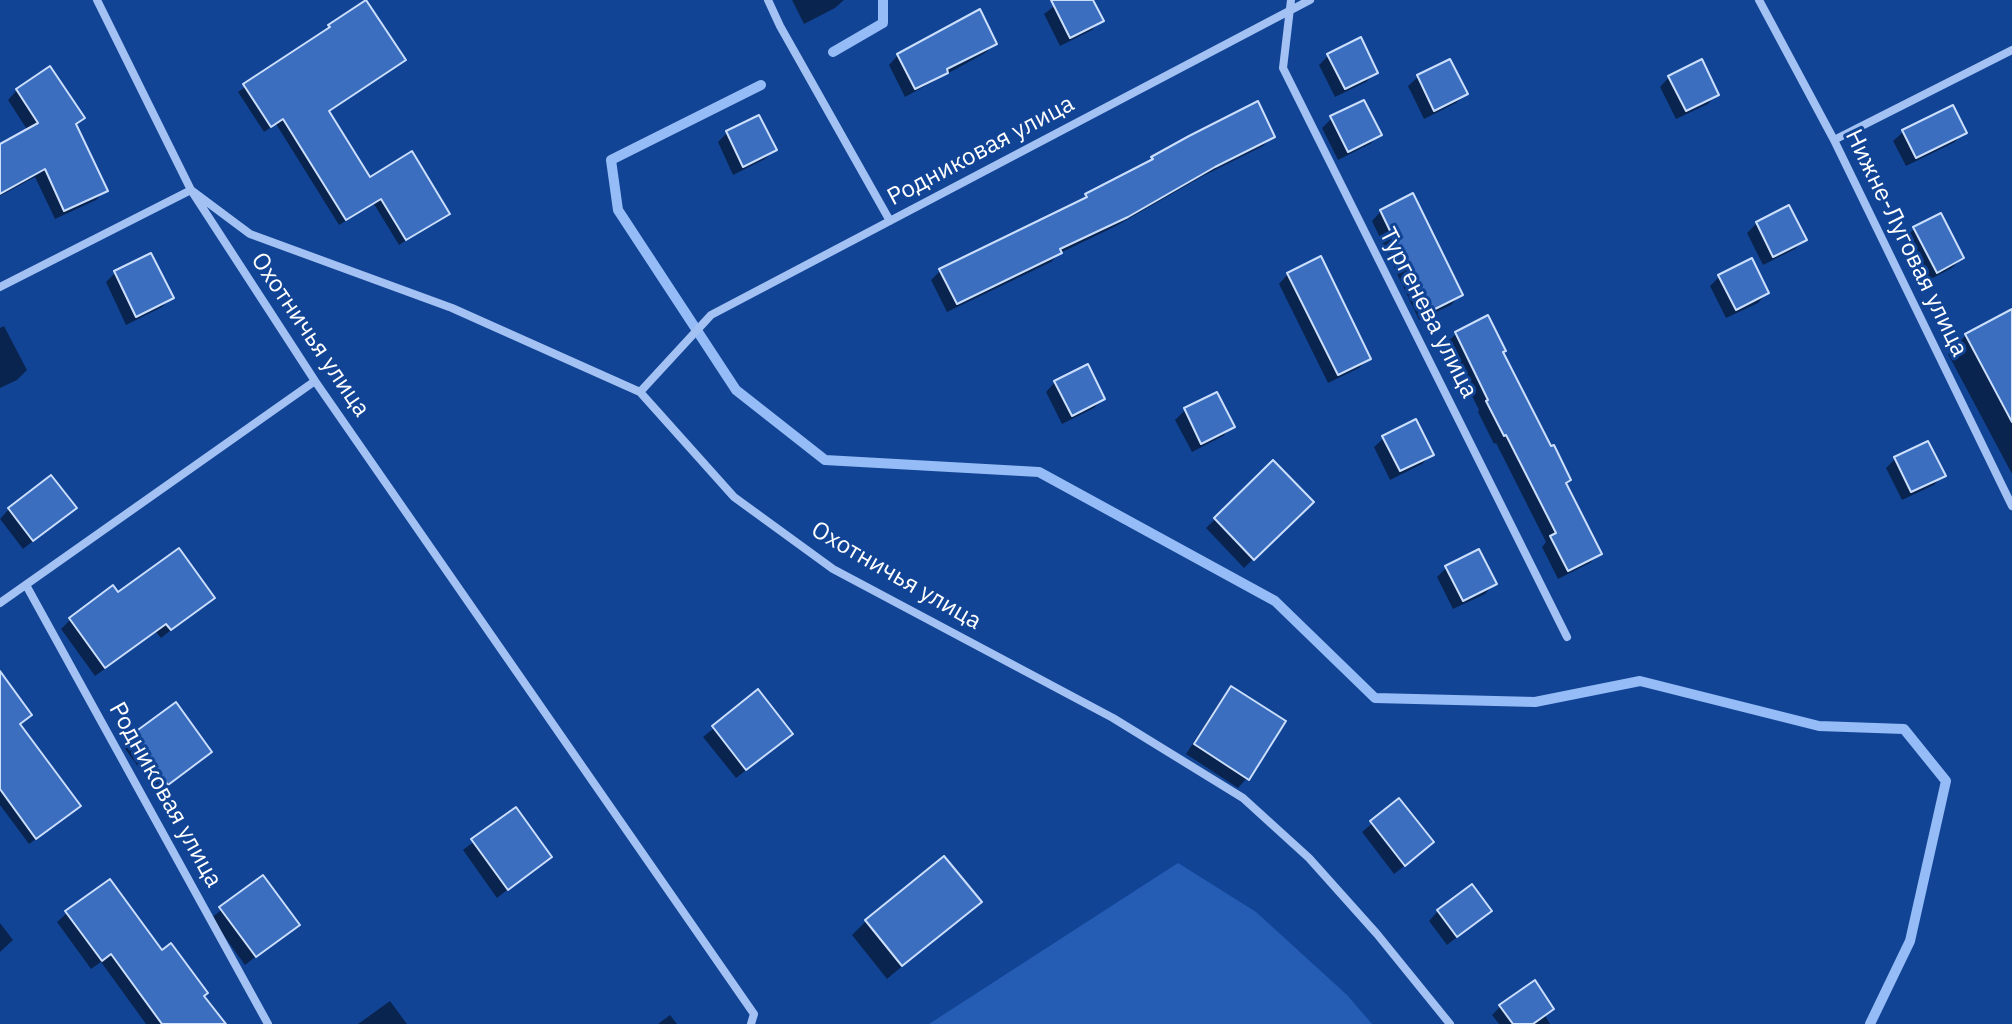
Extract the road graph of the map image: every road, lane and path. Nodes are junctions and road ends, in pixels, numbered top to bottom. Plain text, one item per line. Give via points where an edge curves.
1 (97, 0) edge
2 (768, 0) edge
3 (1291, 0) edge
4 (1310, 0) edge
5 (1759, 0) edge
6 (1290, 11) junction
7 (2012, 50) edge
8 (1834, 140) junction
9 (191, 190) junction
10 (890, 221) junction
11 (0, 287) edge
12 (315, 381) junction
13 (640, 392) junction
14 (2012, 506) edge
15 (26, 585) junction
16 (0, 603) edge
17 (1567, 637) dead end
18 (752, 1019) edge
19 (268, 1024) edge
20 (1450, 1024) edge

1 - 9 street, Охотничья улица
2 - 10 street
3 - 6 street, Тургенева улица
4 - 6 street, Родниковая улица
5 - 8 street, Нижне-Луговая улица
6 - 10 street, Родниковая улица
6 - 17 street, Тургенева улица via 1283,68
7 - 8 street
8 - 14 street, Нижне-Луговая улица
9 - 11 street
9 - 12 street, Охотничья улица
9 - 13 street, Охотничья улица via 250,234 452,308
10 - 13 street, Родниковая улица via 711,315
12 - 15 street
12 - 18 street, Охотничья улица
13 - 20 street, Охотничья улица via 734,497 833,569 1113,718 1243,798 1309,858
15 - 16 street
15 - 19 street, Родниковая улица

